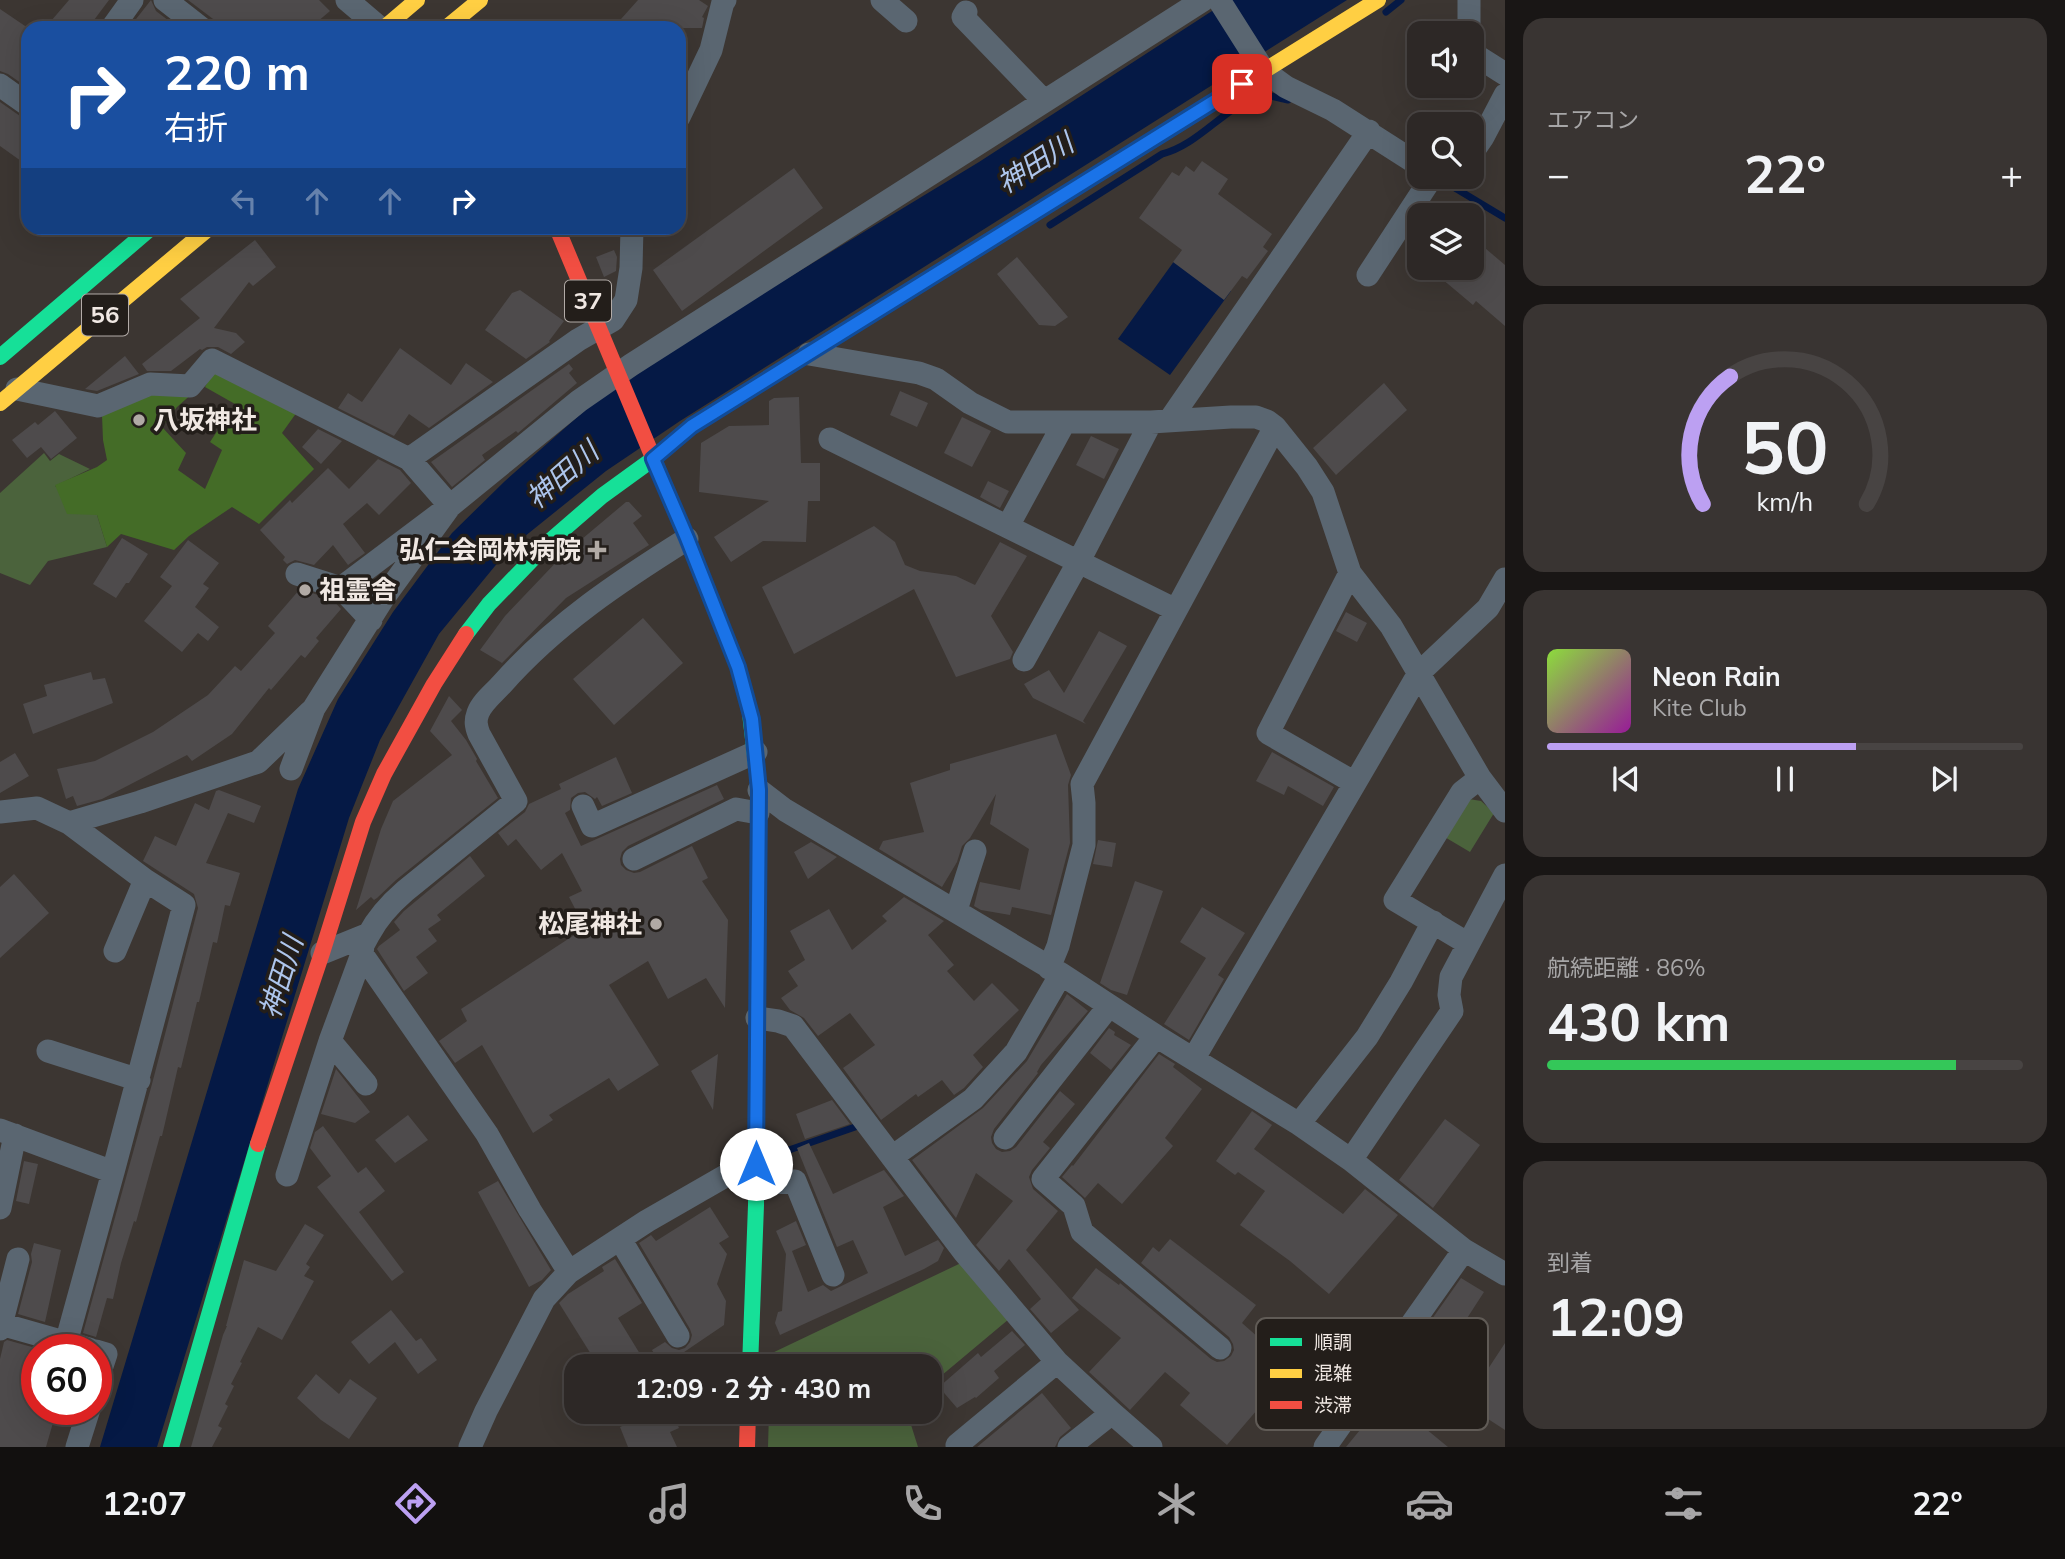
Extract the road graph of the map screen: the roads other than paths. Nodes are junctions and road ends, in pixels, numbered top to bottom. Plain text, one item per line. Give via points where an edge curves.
1 (132, 0) edge
2 (165, 0) edge
3 (347, 0) edge
4 (417, 0) edge
5 (480, 0) edge
6 (882, 0) edge
7 (1203, 0) edge
8 (1219, 0) edge
9 (1378, 0) edge
10 (1469, 0) edge
11 (723, 1) edge
12 (464, 6) edge
13 (966, 12) dead end
14 (117, 21) edge
15 (192, 21) edge
16 (373, 21) edge
17 (391, 21) edge
18 (452, 21) edge
19 (906, 21) dead end
20 (1469, 21) edge
21 (1484, 61) edge
22 (1261, 67) junction
23 (1505, 74) edge
24 (0, 85) edge
25 (1505, 95) edge
26 (21, 99) edge
27 (1044, 101) junction
28 (686, 102) edge
29 (1369, 131) junction
30 (1484, 135) edge
31 (1407, 156) edge
32 (1424, 189) edge
33 (143, 235) edge
34 (201, 235) edge
35 (560, 235) edge
36 (632, 235) edge
37 (1368, 275) dead end
38 (598, 328) junction
39 (809, 354) junction
40 (0, 357) edge
41 (618, 375) junction
42 (8, 396) edge
43 (1160, 422) junction
44 (1064, 423) junction
45 (1275, 428) junction
46 (830, 439) dead end
47 (651, 455) junction
48 (410, 460) junction
49 (450, 506) junction
50 (1008, 526) junction
51 (687, 538) junction
52 (1079, 561) junction
53 (1350, 573) junction
54 (297, 574) dead end
55 (1505, 579) edge
56 (341, 588) junction
57 (1176, 610) junction
58 (371, 620) junction
59 (1024, 660) dead end
60 (1419, 674) junction
61 (314, 708) junction
62 (756, 752) junction
63 (291, 769) dead end
64 (1480, 778) junction
65 (1355, 783) junction
66 (758, 801) junction
67 (583, 806) dead end
68 (1505, 811) edge
69 (0, 812) edge
70 (69, 822) junction
71 (975, 851) dead end
72 (634, 859) dead end
73 (1505, 875) edge
74 (145, 880) junction
75 (956, 910) junction
76 (1433, 922) junction
77 (1468, 943) junction
78 (365, 944) junction
79 (115, 951) dead end
80 (322, 953) junction
81 (1055, 971) junction
82 (1109, 1006) junction
83 (757, 1018) junction
84 (1156, 1036) junction
85 (330, 1041) junction
86 (48, 1051) dead end
87 (1194, 1058) junction
88 (139, 1080) junction
89 (366, 1084) dead end
90 (1299, 1124) junction
91 (8, 1132) edge
92 (1005, 1138) dead end
93 (892, 1157) junction
94 (1351, 1160) junction
95 (113, 1172) junction
96 (287, 1175) dead end
97 (756, 1176) junction
98 (0, 1208) edge
99 (620, 1239) junction
100 (1464, 1250) junction
101 (18, 1259) dead end
102 (567, 1269) junction
103 (1505, 1274) edge
104 (833, 1275) dead end
105 (1416, 1318) edge
106 (1, 1326) edge
107 (32, 1334) edge
108 (68, 1334) edge
109 (678, 1336) dead end
110 (1220, 1348) dead end
111 (750, 1354) edge
112 (1057, 1362) junction
113 (1112, 1413) junction
114 (748, 1424) edge
115 (84, 1425) edge
116 (1337, 1430) edge
117 (77, 1447) edge
118 (171, 1447) edge
119 (470, 1447) edge
120 (747, 1447) edge
121 (958, 1447) edge
122 (1069, 1447) edge
123 (1151, 1447) edge
124 (1325, 1447) edge

1 - 14 street
2 - 15 street
3 - 16 street
4 - 17 main road
5 - 12 main road
6 - 19 street
7 - 27 street
8 - 22 street
9 - 22 main road
10 - 20 street
11 - 28 street via 711,50
12 - 18 main road
13 - 27 street via 963,17
21 - 23 street
22 - 29 street via 1286,87
22 - 39 main road
24 - 26 street
25 - 30 street
27 - 41 street
29 - 31 street
29 - 43 street
32 - 37 street
33 - 40 main road, 56
34 - 42 main road, 56
35 - 38 main road, 37
36 - 38 street via 626,300 613,320
38 - 41 main road, 37
38 - 48 street
39 - 44 street via 919,373 1008,422
39 - 47 main road
41 - 47 main road, 37
41 - 49 street
42 - 48 street via 98,406 150,384 190,386 212,360
43 - 44 street
43 - 45 street via 1256,417
43 - 52 street
44 - 50 street
45 - 53 street via 1323,492
45 - 57 street
46 - 50 street
47 - 51 main road, 37
47 - 80 main road via 550,541 489,604 458,646 384,774 363,822
48 - 49 street
49 - 56 street
49 - 58 street
50 - 52 street
51 - 62 main road, 37 via 738,667
51 - 78 street via 573,616 518,666 480,709 476,725 516,801 396,899 374,923
52 - 57 street
52 - 59 street
53 - 60 street via 1391,626
53 - 65 street via 1268,733
54 - 56 street
55 - 60 street via 1488,608
56 - 58 street
57 - 81 street via 1082,783 1084,845
58 - 61 street
60 - 64 street
60 - 65 street
61 - 63 street
61 - 70 street via 258,762
62 - 66 main road, 37
62 - 67 street via 592,826
64 - 68 street
64 - 76 street via 1462,792 1395,900
65 - 87 street
66 - 72 street
66 - 75 street via 785,810
66 - 83 main road, 37
69 - 70 street via 37,808
70 - 74 street
71 - 75 street
73 - 77 street
74 - 79 street
74 - 88 street via 184,905
75 - 81 street
76 - 77 street
76 - 90 street via 1367,1037
77 - 94 street via 1451,977 1451,1012
78 - 80 street
78 - 85 street
78 - 102 street
80 - 118 main road via 251,1163
81 - 82 street
81 - 93 street via 1016,1052 973,1099
82 - 84 street
82 - 92 street
83 - 93 street via 793,1027
83 - 97 main road, 37
84 - 87 street
84 - 110 street via 1042,1179 1074,1206 1082,1232
85 - 89 street
85 - 96 street
86 - 88 street
87 - 90 street
88 - 95 street
90 - 94 street
91 - 95 street
91 - 98 street
93 - 112 street
94 - 100 street
95 - 108 street
97 - 99 street via 734,1171
97 - 104 street via 795,1181
97 - 111 main road, 37
99 - 102 street
99 - 109 street
100 - 103 street
100 - 105 street
101 - 106 street
102 - 119 street via 544,1299
106 - 107 street
112 - 113 street
112 - 121 street
113 - 122 street
113 - 123 street
114 - 120 main road
115 - 117 street
116 - 124 street

